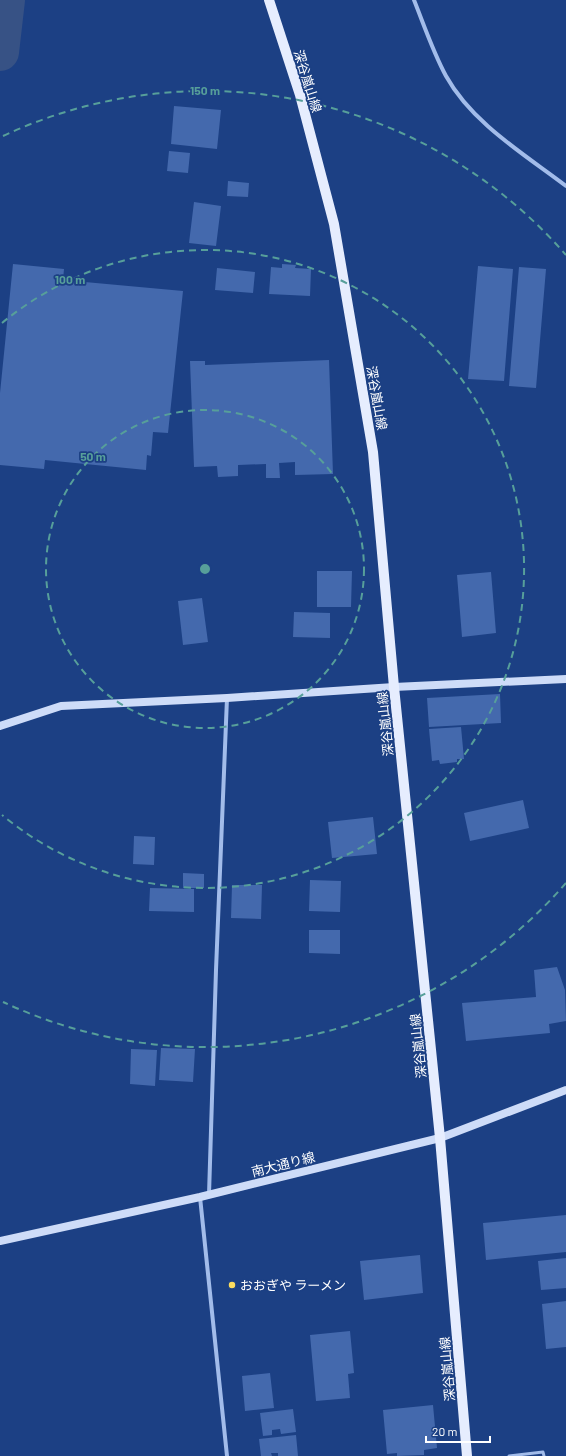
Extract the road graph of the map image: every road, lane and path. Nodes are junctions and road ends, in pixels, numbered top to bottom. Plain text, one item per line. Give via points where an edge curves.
1 (268, 0) edge
2 (414, 0) edge
3 (566, 186) edge
4 (566, 679) edge
5 (394, 687) junction
6 (227, 698) junction
7 (0, 726) edge
8 (566, 1090) edge
9 (440, 1138) junction
10 (209, 1195) junction
11 (200, 1198) junction
12 (0, 1241) edge
13 (227, 1456) edge
14 (467, 1456) edge
15 (509, 1456) edge
16 (544, 1456) edge

1 - 5 main road, 深谷嵐山線 via 300,95 334,224 373,452
2 - 3 street via 446,76 462,99 486,125
4 - 5 street
5 - 6 street
5 - 9 main road, 深谷嵐山線
6 - 7 street via 61,706
6 - 10 street
8 - 9 street, 南大通り線
9 - 10 street, 南大通り線
9 - 14 main road, 深谷嵐山線
10 - 11 street, 南大通り線
11 - 12 street, 南大通り線
11 - 13 street
15 - 16 lane via 543,1452

